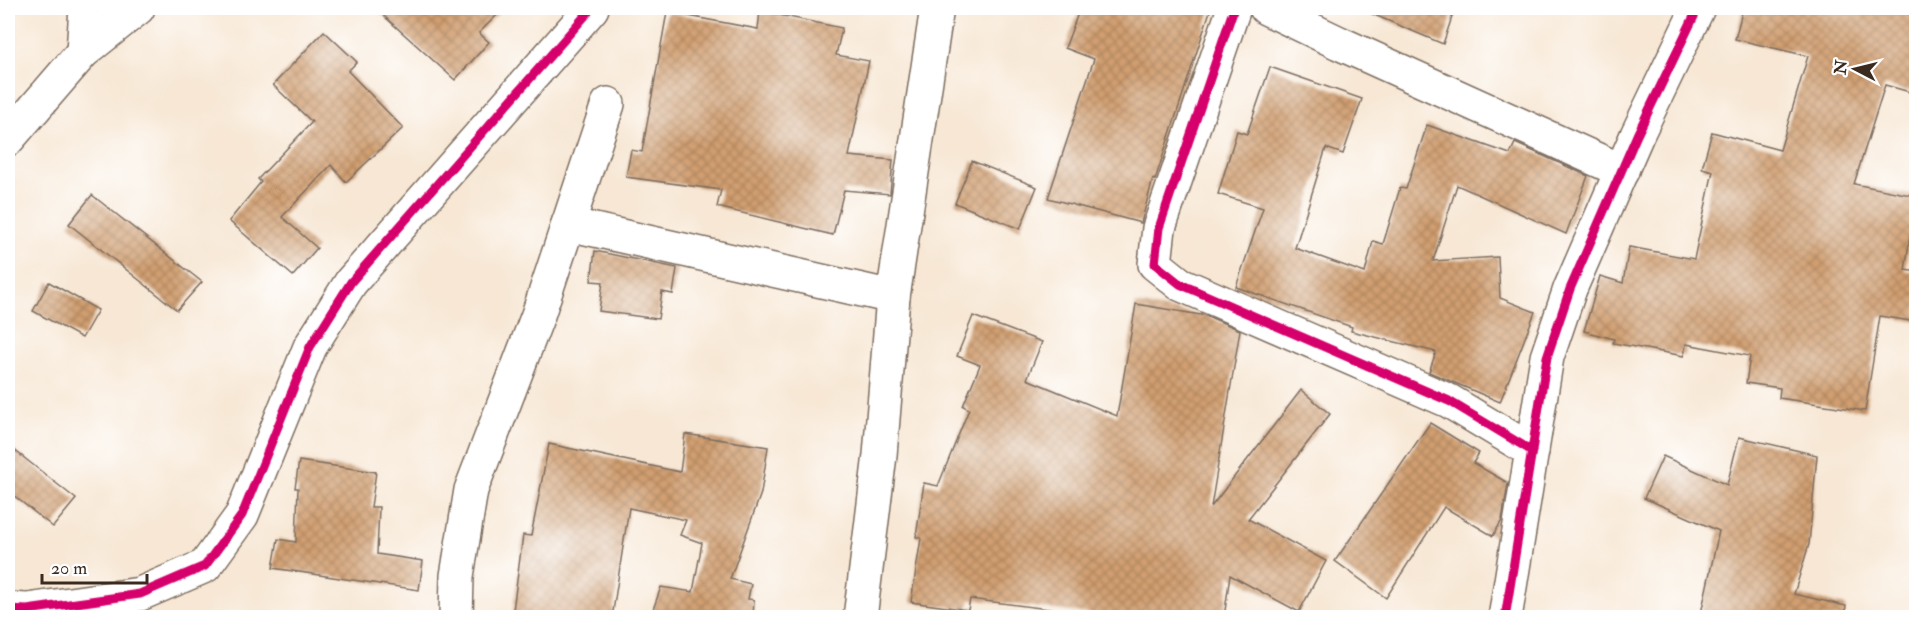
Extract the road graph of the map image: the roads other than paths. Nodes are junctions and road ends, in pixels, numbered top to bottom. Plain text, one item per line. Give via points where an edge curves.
1 (86, 8) edge
2 (138, 8) edge
3 (592, 8) edge
4 (937, 8) edge
5 (1234, 8) edge
6 (1266, 8) edge
7 (1698, 8) edge
8 (83, 52) junction
9 (608, 104) dead end
10 (8, 139) edge
11 (1622, 171) junction
12 (568, 224) junction
13 (893, 297) junction
14 (1532, 451) junction
15 (8, 609) edge
16 (456, 618) edge
17 (860, 618) edge
18 (1505, 618) edge

1 - 8 street
2 - 8 street
3 - 15 street via 351,282 310,347 242,516 205,566 140,594 27,610
4 - 13 street
5 - 14 street via 1159,228 1155,264 1180,284 1449,401
6 - 11 street
7 - 11 street
8 - 10 street
9 - 12 street
11 - 14 street via 1570,289 1547,357
12 - 13 street
12 - 16 street via 471,490 457,576
13 - 17 street via 880,455
14 - 18 street

